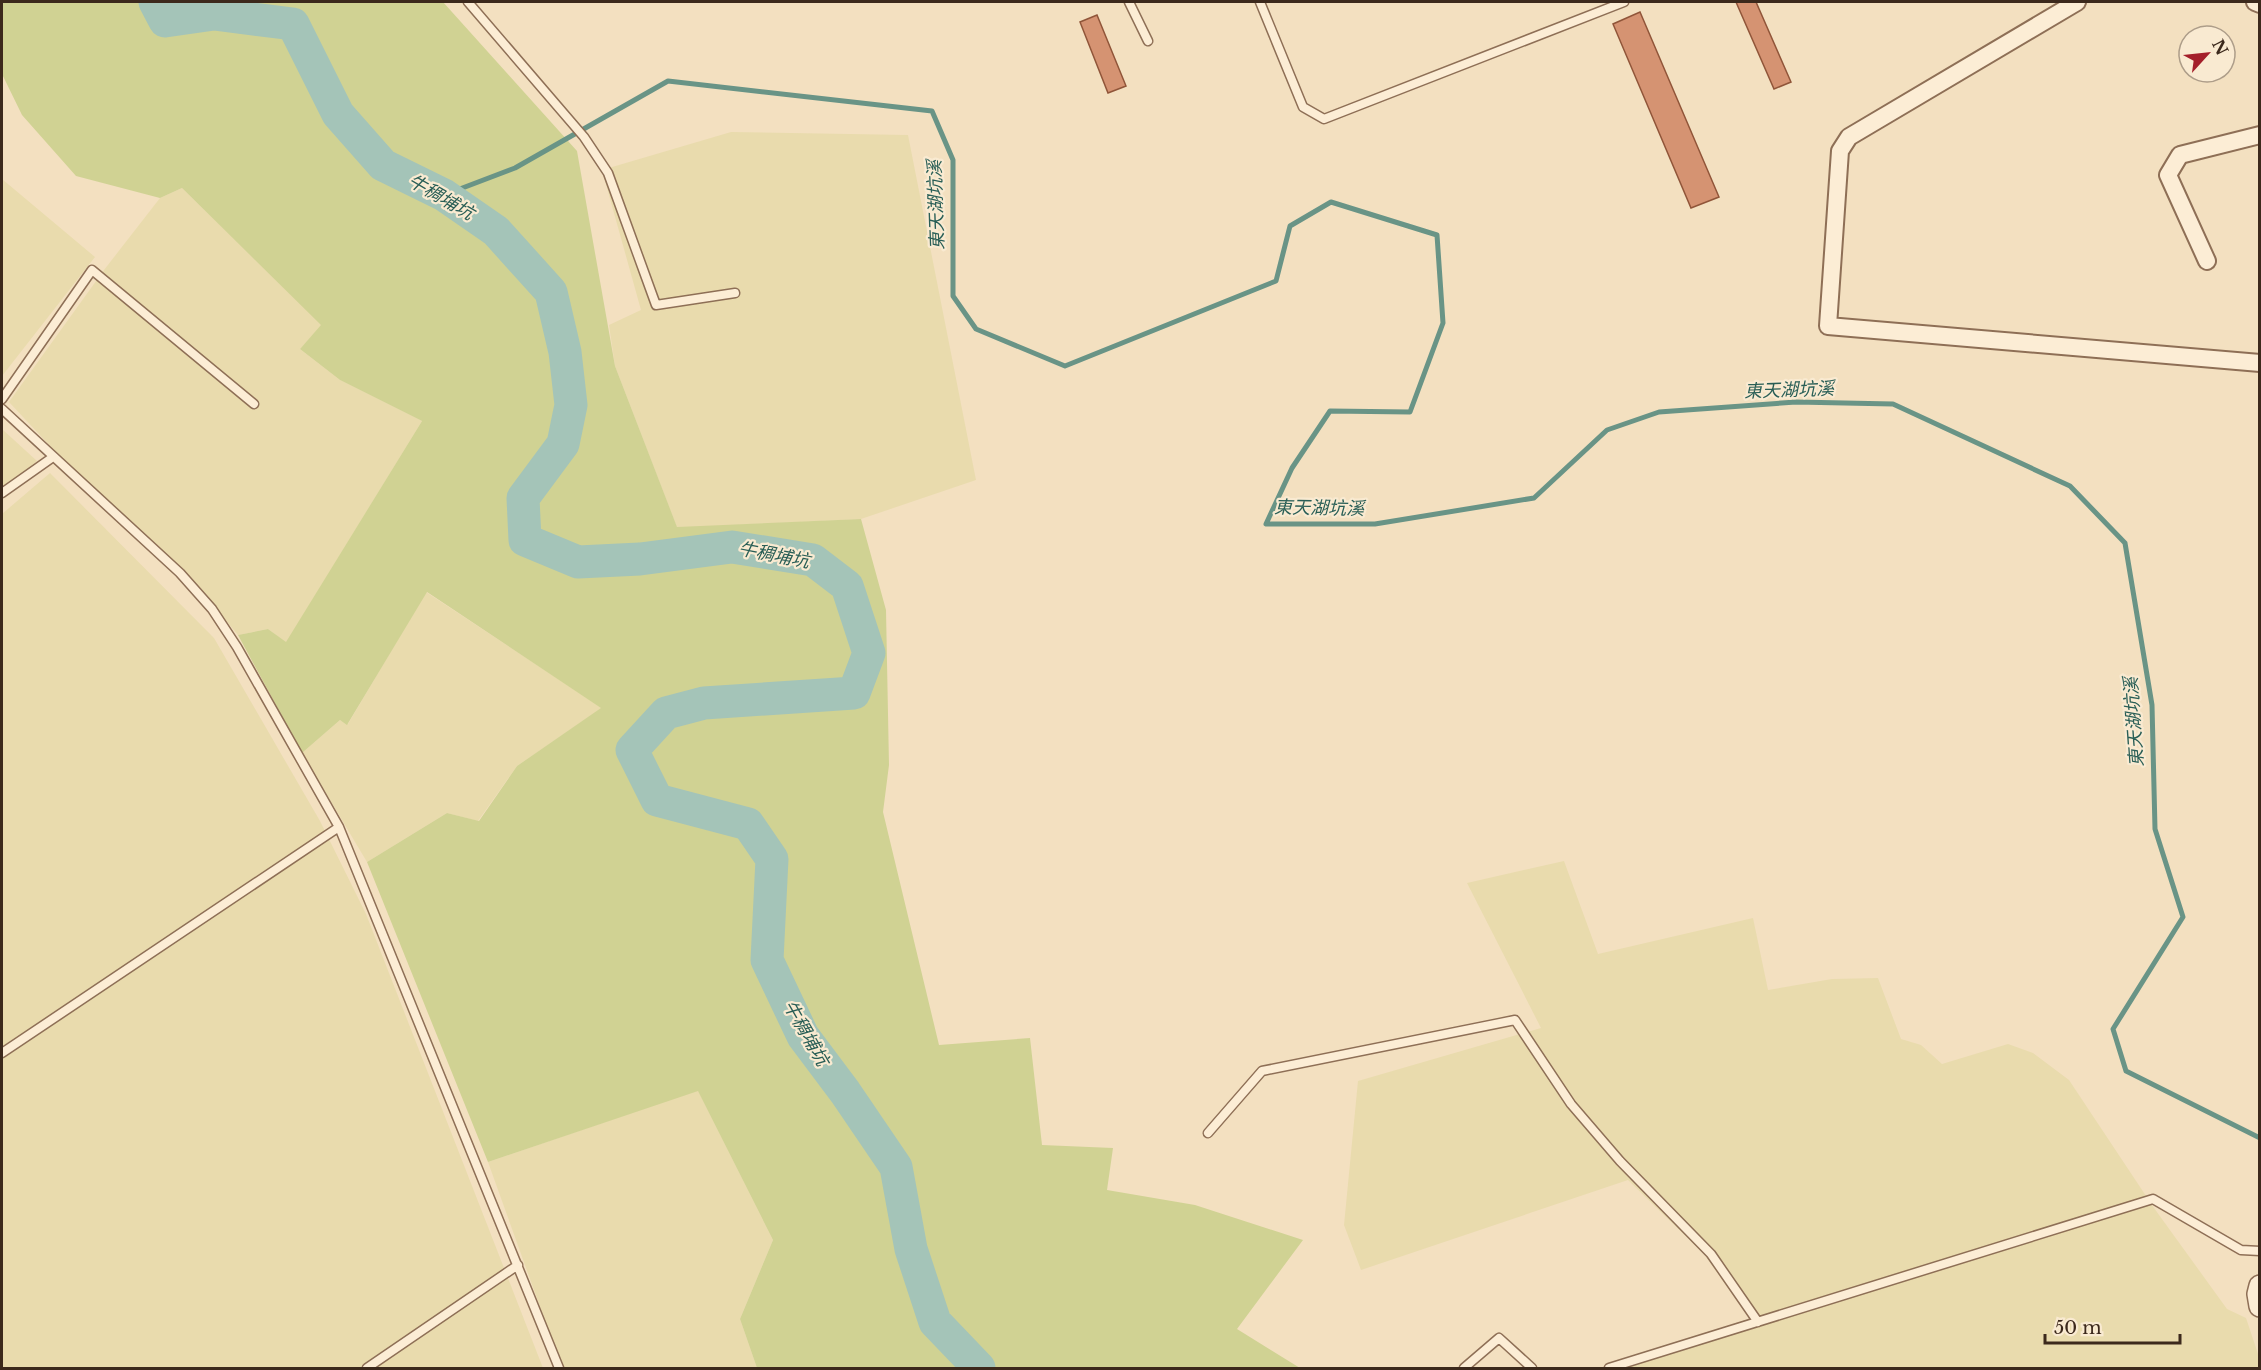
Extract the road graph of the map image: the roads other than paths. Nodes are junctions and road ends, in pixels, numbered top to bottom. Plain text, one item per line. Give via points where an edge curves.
1 (468, 2) edge
2 (1129, 2) edge
3 (1260, 2) edge
4 (1624, 2) edge
5 (2077, 2) edge
6 (2256, 2) edge
7 (2259, 4) edge
8 (1148, 41) dead end
9 (2259, 135) edge
10 (2207, 261) dead end
11 (735, 293) dead end
12 (2259, 363) edge
13 (2, 399) edge
14 (254, 404) dead end
15 (2, 409) edge
16 (53, 457) junction
17 (2, 493) edge
18 (339, 827) junction
19 (2, 1053) edge
20 (1208, 1133) dead end
21 (2259, 1251) edge
22 (518, 1265) junction
23 (2259, 1286) edge
24 (2259, 1306) edge
25 (1758, 1322) junction
26 (367, 1368) edge
27 (559, 1368) edge
28 (1464, 1368) edge
29 (1532, 1368) edge
30 (1609, 1368) edge

1 - 11 lane via 584,137 608,173 656,305
2 - 8 lane
3 - 4 lane via 1303,107 1324,119
5 - 12 street via 1849,137 1840,151 1828,326
6 - 7 street
9 - 10 street via 2180,155 2168,175
13 - 14 lane via 92,270
15 - 16 lane
16 - 17 lane
16 - 18 lane via 180,573 212,609
18 - 19 lane
18 - 22 lane
20 - 25 lane via 1262,1071 1515,1020 1571,1104 1620,1161 1711,1254
21 - 25 lane via 2241,1250 2153,1199
22 - 26 lane
22 - 27 lane
23 - 24 street
25 - 30 lane
28 - 29 lane via 1499,1338

